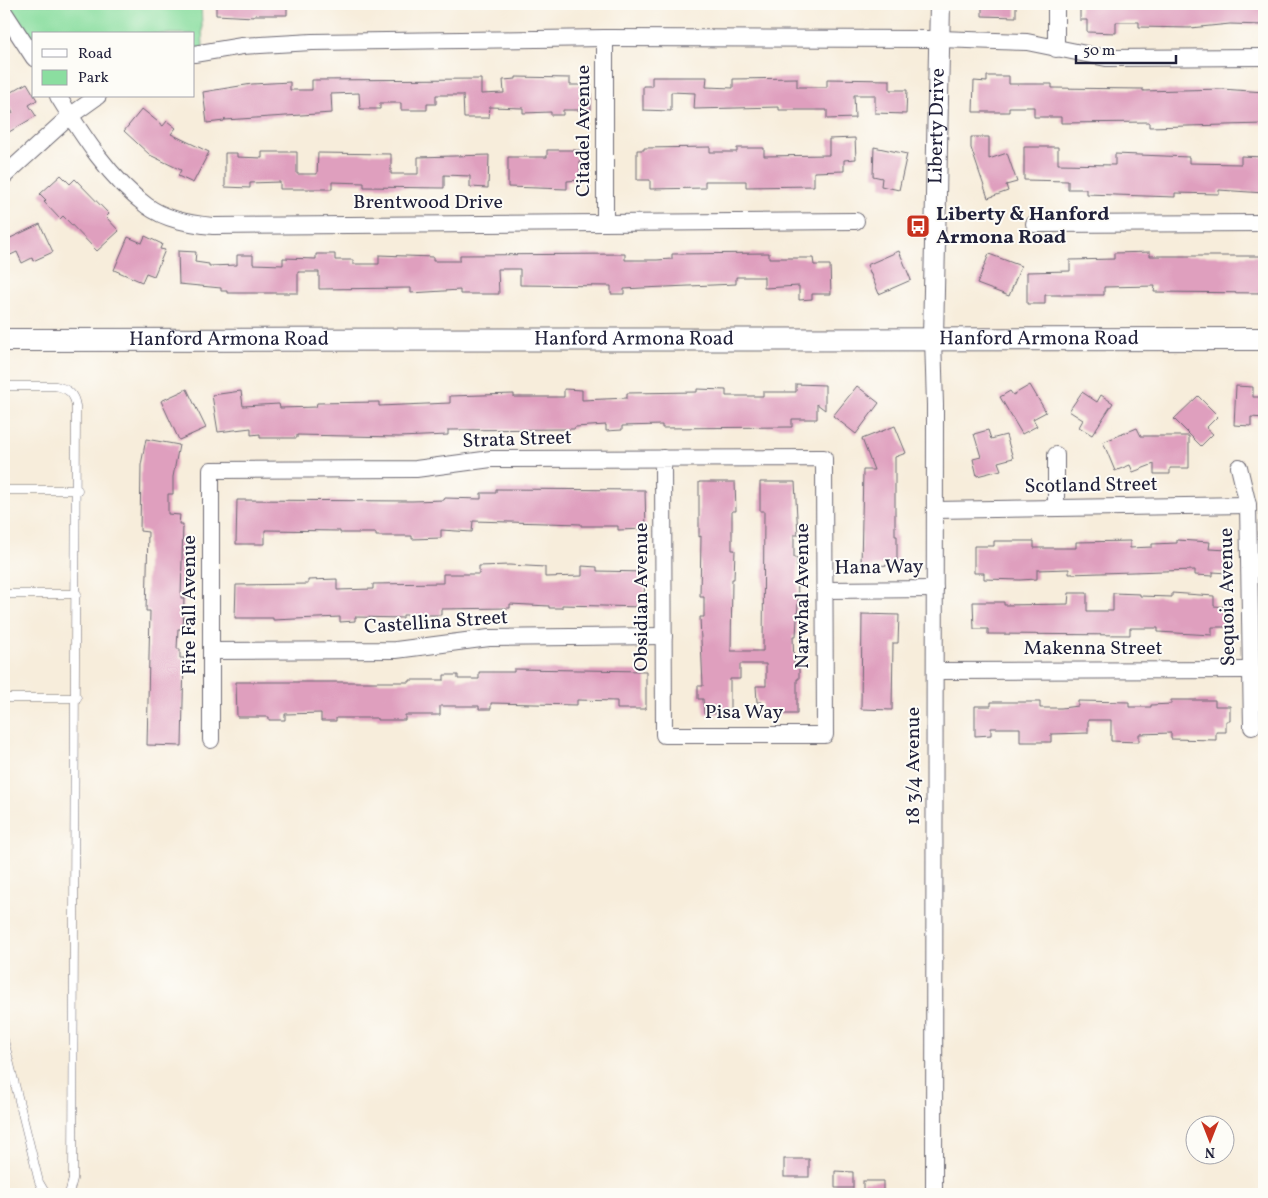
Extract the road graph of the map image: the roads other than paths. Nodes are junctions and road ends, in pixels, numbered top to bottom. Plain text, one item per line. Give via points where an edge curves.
1 (940, 4) edge
2 (1056, 4) edge
3 (4, 12) edge
4 (606, 38) junction
5 (940, 39) junction
6 (1056, 49) junction
7 (195, 54) edge
8 (32, 55) edge
9 (1264, 57) edge
10 (59, 98) edge
11 (95, 98) edge
12 (70, 116) junction
13 (4, 176) edge
14 (856, 221) dead end
15 (605, 223) junction
16 (1034, 224) dead end
17 (1264, 224) edge
18 (933, 338) junction
19 (1264, 339) edge
20 (4, 340) edge
21 (4, 386) edge
22 (1056, 455) dead end
23 (663, 458) junction
24 (824, 458) joint
25 (1239, 467) dead end
26 (211, 470) joint
27 (4, 490) edge
28 (78, 490) junction
29 (1248, 505) junction
30 (1056, 508) junction
31 (935, 510) junction
32 (935, 589) junction
33 (825, 590) junction
34 (4, 594) edge
35 (77, 594) junction
36 (664, 636) junction
37 (211, 651) junction
38 (1251, 670) junction
39 (935, 671) junction
40 (4, 698) edge
41 (76, 698) junction
42 (1252, 727) dead end
43 (664, 734) joint
44 (825, 734) joint
45 (211, 740) dead end
46 (4, 1040) edge
47 (46, 1194) edge
48 (69, 1194) edge
49 (934, 1194) edge

1 - 5 street, Liberty Drive
2 - 6 street
3 - 8 street
4 - 5 street
4 - 7 street via 312,42 242,46
4 - 15 street, Citadel Avenue
5 - 6 street via 1027,42
5 - 18 street, Liberty Drive
6 - 9 street via 1106,58
10 - 12 street, Brentwood Drive
11 - 12 street
12 - 13 street
12 - 15 street, Brentwood Drive via 123,186 148,207 188,224
14 - 15 street, Brentwood Drive
16 - 17 street
18 - 19 main road, Hanford Armona Road
18 - 20 main road, Hanford Armona Road via 334,342
18 - 31 street, 18 3/4 Avenue
21 - 28 lane via 56,386 71,392 76,406
22 - 30 street
23 - 24 street, Strata Street
23 - 26 street, Strata Street via 491,459 416,469
23 - 36 street, Obsidian Avenue
24 - 33 street, Narwhal Avenue
25 - 29 street, Sequoia Avenue
26 - 37 street, Fire Fall Avenue
27 - 28 lane
28 - 35 lane
29 - 30 street, Scotland Street
29 - 38 street, Sequoia Avenue
30 - 31 street, Scotland Street
31 - 32 street, 18 3/4 Avenue
32 - 33 street, Hana Way
32 - 39 street, 18 3/4 Avenue
33 - 44 street, Narwhal Avenue
34 - 35 lane
35 - 41 lane
36 - 37 street, Castellina Street via 489,638 396,650
36 - 43 street, Obsidian Avenue
37 - 45 street, Fire Fall Avenue
38 - 39 street, Makenna Street
38 - 42 street, Sequoia Avenue
39 - 49 street, 18 3/4 Avenue
40 - 41 lane
41 - 48 lane via 73,1178
43 - 44 street, Pisa Way
46 - 47 lane via 39,1182

